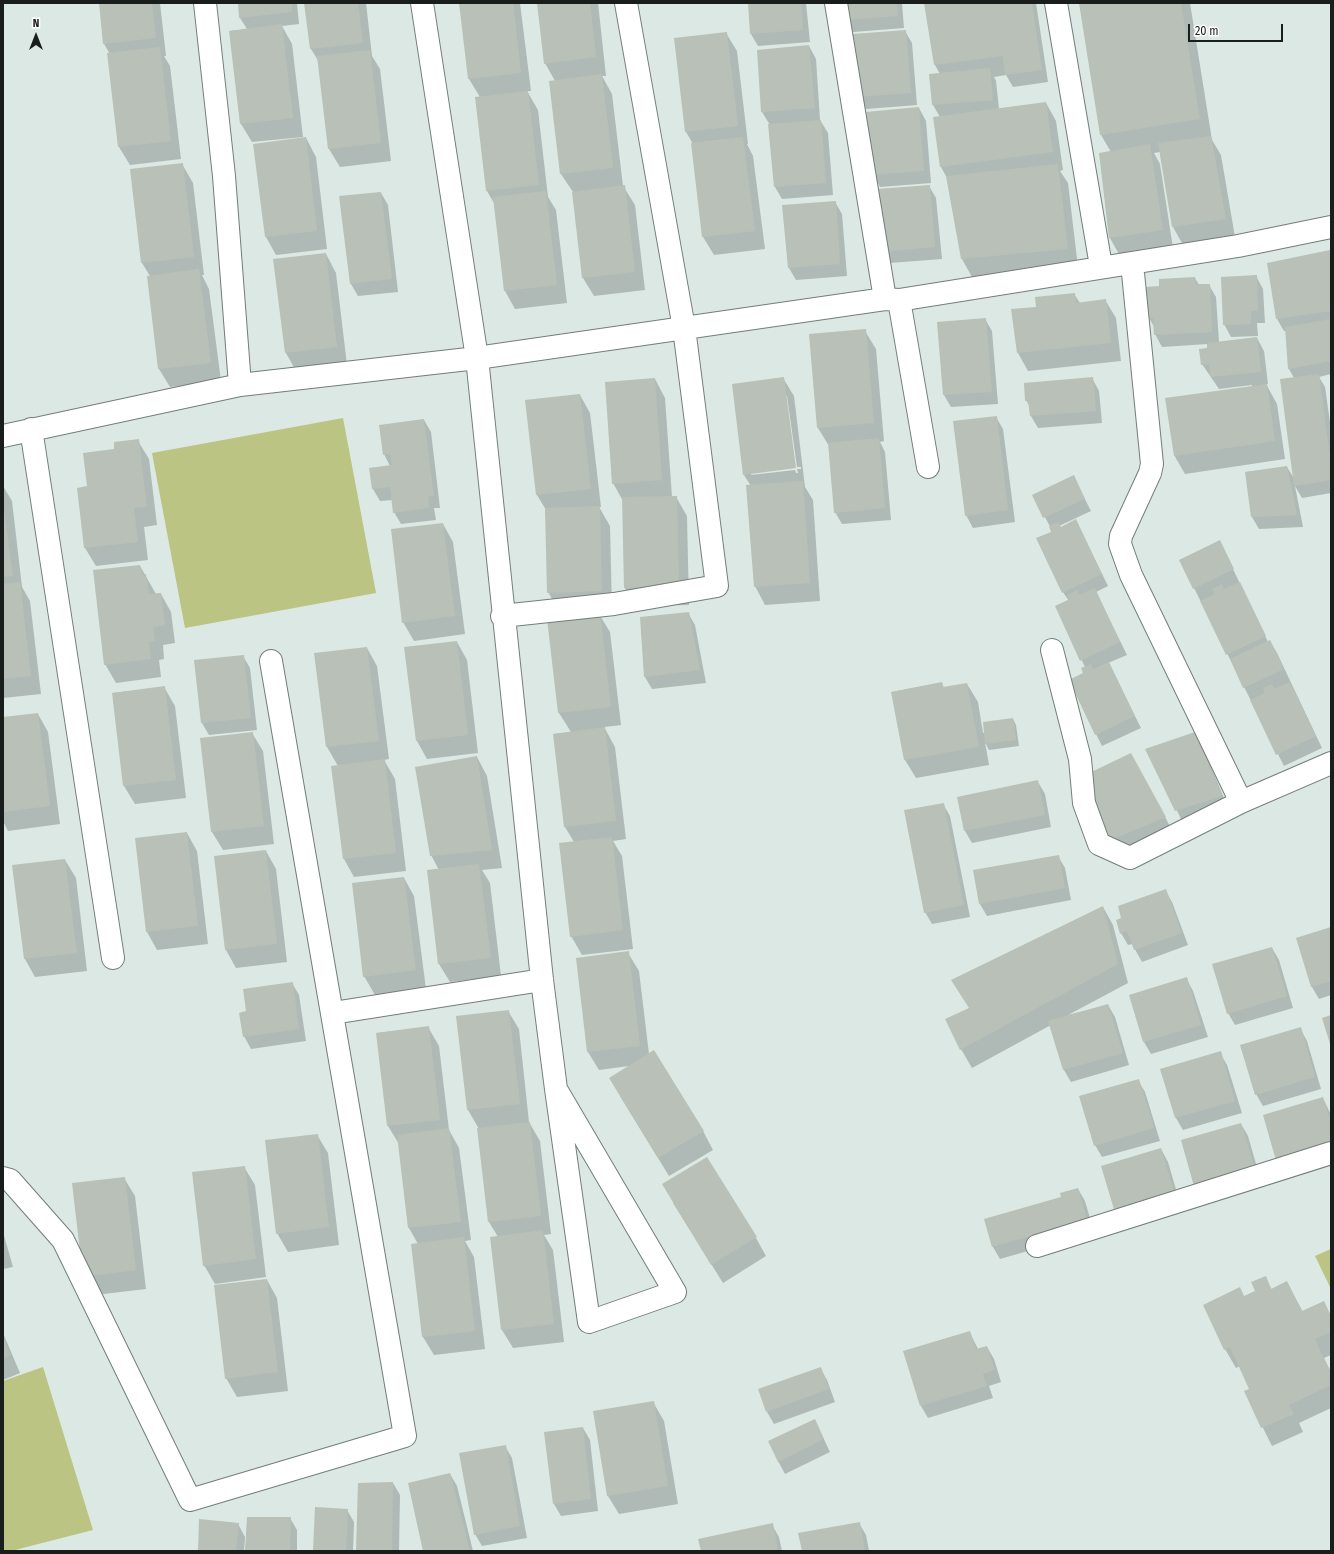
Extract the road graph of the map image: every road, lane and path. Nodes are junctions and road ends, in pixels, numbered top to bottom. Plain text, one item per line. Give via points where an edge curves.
1 (205, 3) edge
2 (422, 3) edge
3 (626, 3) edge
4 (836, 3) edge
5 (1056, 3) edge
6 (1331, 227) edge
7 (1132, 263) junction
8 (1101, 266) junction
9 (892, 300) junction
10 (684, 328) junction
11 (477, 358) junction
12 (240, 385) junction
13 (31, 429) junction
14 (3, 436) edge
15 (928, 467) dead end
16 (502, 616) junction
17 (1052, 650) dead end
18 (270, 661) dead end
19 (1331, 763) edge
20 (1241, 802) junction
21 (113, 958) dead end
22 (542, 980) junction
23 (333, 1012) junction
24 (556, 1089) junction
25 (1331, 1153) edge
26 (3, 1178) edge
27 (1037, 1246) dead end

1 - 12 street via 224,176
2 - 11 street
3 - 10 street
4 - 9 street
5 - 8 street
6 - 7 street via 1238,246
7 - 8 street
7 - 20 street via 1152,464 1121,536 1120,544 1131,575
8 - 9 street
9 - 10 street
9 - 15 street
10 - 11 street
10 - 16 street via 717,586 614,604
11 - 12 street
11 - 16 street
12 - 13 street
13 - 14 street
13 - 21 street
16 - 22 street
17 - 20 street via 1080,759 1084,803 1098,844 1130,858
18 - 23 street
19 - 20 street
22 - 23 street
22 - 24 street
23 - 26 street via 406,1436 190,1500 63,1240 10,1180
24 - 24 street via 563,1135 589,1322 675,1292
25 - 27 street

